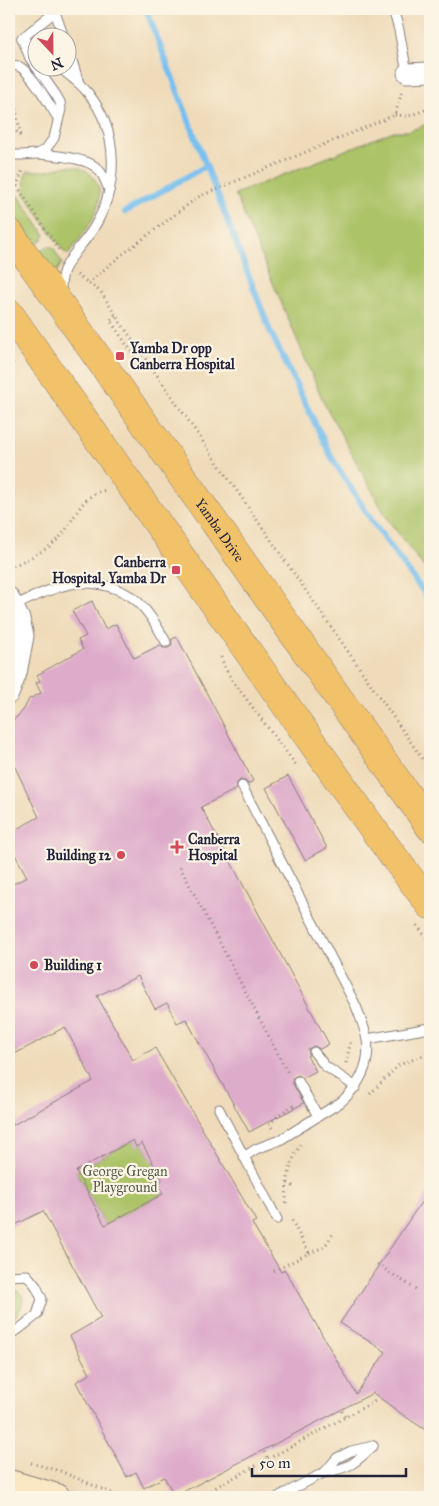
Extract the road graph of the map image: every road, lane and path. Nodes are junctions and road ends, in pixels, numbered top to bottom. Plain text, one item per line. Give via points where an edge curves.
1 (393, 9) edge
2 (54, 10) edge
3 (60, 28) edge
4 (22, 38) junction
5 (28, 42) edge
6 (9, 65) edge
7 (9, 71) edge
8 (430, 72) edge
9 (407, 73) junction
10 (73, 78) edge
11 (77, 78) edge
12 (79, 83) junction
13 (430, 108) edge
14 (395, 115) junction
15 (58, 118) junction
16 (9, 126) edge
17 (38, 154) junction
18 (9, 155) edge
19 (109, 191) junction
20 (9, 193) edge
21 (50, 238) dead end
22 (11, 239) edge
23 (60, 305) junction
24 (9, 313) edge
25 (116, 316) junction
26 (9, 344) edge
27 (149, 364) junction
28 (70, 398) junction
29 (110, 490) dead end
30 (9, 568) edge
31 (11, 601) edge
32 (166, 642) dead end
33 (14, 666) edge
34 (9, 694) edge
35 (430, 770) edge
36 (242, 786) dead end
37 (430, 827) edge
38 (180, 867) dead end
39 (430, 905) edge
40 (430, 1028) edge
41 (367, 1038) junction
42 (314, 1052) dead end
43 (430, 1055) edge
44 (289, 1074) dead end
45 (298, 1081) dead end
46 (356, 1087) junction
47 (369, 1094) dead end
48 (219, 1109) dead end
49 (318, 1116) junction
50 (303, 1143) dead end
51 (244, 1157) junction
52 (287, 1182) junction
53 (296, 1188) dead end
54 (286, 1209) dead end
55 (277, 1218) dead end
56 (291, 1218) dead end
57 (333, 1234) dead end
58 (309, 1253) junction
59 (377, 1264) dead end
60 (274, 1271) dead end
61 (9, 1276) edge
62 (417, 1290) dead end
63 (9, 1334) edge
64 (377, 1400) dead end
65 (342, 1411) dead end
66 (345, 1417) junction
67 (264, 1452) dead end
68 (268, 1459) junction
69 (325, 1472) junction
70 (9, 1484) edge
71 (56, 1497) edge
72 (198, 1497) edge
73 (278, 1497) edge

1 - 9 lane
2 - 3 lane
2 - 4 lane
4 - 5 lane
4 - 15 lane via 30,58 60,102
6 - 15 lane via 20,67 28,74
7 - 16 path via 21,136
8 - 9 street
9 - 14 path
10 - 12 lane
11 - 12 lane
12 - 19 lane via 98,106 108,130 113,167
13 - 14 path via 409,116
14 - 25 path via 198,197 88,283 101,292
15 - 17 lane via 50,144
17 - 18 lane
17 - 19 lane via 94,166
19 - 23 lane via 97,222 64,270
20 - 21 path via 16,186
22 - 23 main road, Yamba Drive
23 - 37 main road, Yamba Drive
24 - 28 main road
25 - 27 path
25 - 27 path via 110,320 136,359 142,366
26 - 28 main road via 46,388
27 - 35 path
28 - 39 main road
29 - 30 path via 89,496 56,541
31 - 32 lane via 71,584 85,582 110,586 136,600
31 - 33 street via 24,636 22,650
33 - 34 street via 17,673
36 - 41 lane via 356,1006
38 - 44 path
40 - 41 lane
41 - 46 lane via 366,1063
42 - 46 lane via 325,1066
43 - 47 path via 399,1065
45 - 49 lane
46 - 49 lane via 341,1102
48 - 51 lane
49 - 51 lane via 280,1140
50 - 52 path
51 - 55 lane
52 - 53 path
52 - 54 path
56 - 58 path
57 - 58 path via 324,1247
58 - 60 path
59 - 62 path
61 - 63 lane via 26,1275 42,1299 37,1315
64 - 66 path
65 - 66 path
66 - 68 path
67 - 68 path
68 - 72 path
69 - 69 lane via 337,1458 373,1446 357,1462 343,1469
69 - 73 lane
70 - 71 street

